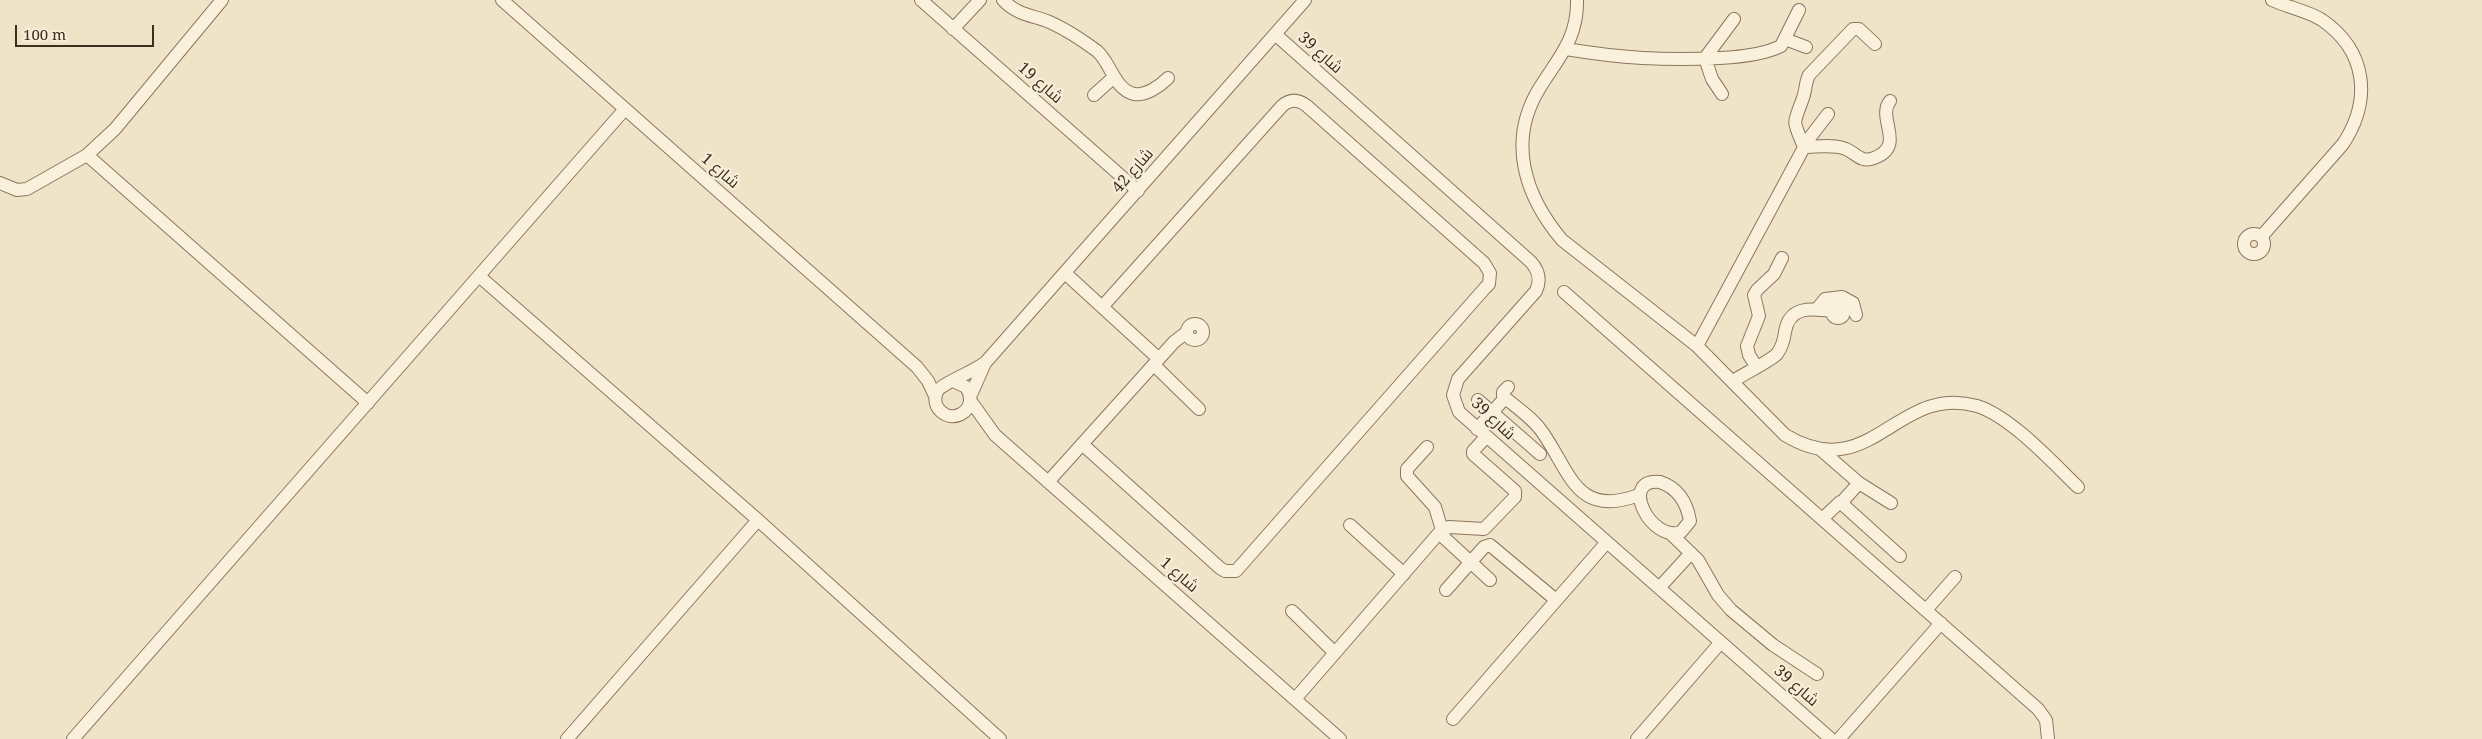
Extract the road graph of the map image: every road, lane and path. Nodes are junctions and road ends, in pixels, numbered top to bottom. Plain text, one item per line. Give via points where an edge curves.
1 (222, 0) edge
2 (502, 0) edge
3 (921, 0) edge
4 (980, 0) edge
5 (1002, 0) edge
6 (1304, 0) edge
7 (1577, 0) edge
8 (2272, 0) edge
9 (1799, 10) dead end
10 (1734, 19) dead end
11 (953, 29) junction
12 (1275, 34) junction
13 (1785, 39) junction
14 (1875, 44) dead end
15 (1806, 47) dead end
16 (1566, 49) junction
17 (1705, 58) junction
18 (1114, 77) junction
19 (1168, 78) dead end
20 (1722, 94) dead end
21 (1094, 95) dead end
22 (1890, 101) dead end
23 (625, 109) junction
24 (1828, 114) dead end
25 (1804, 148) junction
26 (87, 155) junction
27 (0, 183) edge
28 (1138, 191) junction
29 (2261, 237) dead end
30 (1782, 258) dead end
31 (1065, 273) junction
32 (479, 276) junction
33 (1564, 292) dead end
34 (1102, 307) junction
35 (1817, 308) junction
36 (1187, 332) dead end
37 (1697, 346) junction
38 (1156, 362) junction
39 (985, 363) junction
40 (1756, 366) junction
41 (917, 367) junction
42 (1733, 381) junction
43 (951, 382) junction
44 (936, 396) junction
45 (970, 399) junction
46 (1478, 400) dead end
47 (368, 403) junction
48 (1199, 409) dead end
49 (1492, 412) junction
50 (958, 416) junction
51 (1482, 433) junction
52 (995, 435) junction
53 (1082, 444) junction
54 (1428, 448) dead end
55 (1821, 450) junction
56 (1540, 454) dead end
57 (1048, 482) junction
58 (1859, 483) junction
59 (2078, 486) dead end
60 (1639, 494) junction
61 (1841, 503) junction
62 (1891, 503) dead end
63 (1822, 519) junction
64 (758, 520) junction
65 (1690, 521) junction
66 (1350, 526) dead end
67 (1441, 531) junction
68 (1670, 533) junction
69 (1607, 542) junction
70 (1691, 553) junction
71 (1900, 556) dead end
72 (1471, 562) junction
73 (1404, 574) junction
74 (1955, 577) dead end
75 (1490, 580) dead end
76 (1659, 588) junction
77 (1446, 590) dead end
78 (1556, 600) junction
79 (1926, 610) junction
80 (1292, 611) dead end
81 (1941, 623) junction
82 (1721, 642) junction
83 (1335, 654) junction
84 (1817, 674) dead end
85 (1295, 699) junction
86 (1453, 719) dead end
87 (2048, 736) edge
88 (73, 739) edge
89 (567, 739) edge
90 (1000, 739) edge
91 (1340, 739) edge
92 (1637, 739) edge
93 (1832, 739) edge
94 (1839, 739) edge

1 - 26 street via 128,116
2 - 23 street, شارع 1
3 - 11 street, شارع 19
4 - 11 street
5 - 18 street via 1014,10 1055,25 1097,52
6 - 12 street, شارع 42
7 - 16 street via 1575,27
8 - 29 street via 2320,19 2334,29 2354,58 2362,88 2354,127 2343,144
9 - 13 street
10 - 17 street
11 - 28 street, شارع 19
12 - 28 street, شارع 42
12 - 51 street, شارع 39 via 1531,262 1538,272 1540,279 1536,291 1454,387 1459,412
13 - 15 street
13 - 17 street via 1778,48 1750,55
14 - 25 street via 1855,28 1809,75 1804,97 1794,118
16 - 17 street via 1635,59
16 - 37 street via 1538,91 1525,125 1523,161 1534,201 1562,240
17 - 20 street via 1712,79
18 - 19 street via 1129,92 1137,94 1158,87
18 - 21 street
22 - 25 street via 1885,112 1890,142 1880,156 1866,160 1841,148
23 - 32 street
23 - 41 street, شارع 1
24 - 25 street
25 - 37 street
26 - 27 street via 27,189 17,190
26 - 47 street
28 - 31 street, شارع 42
30 - 40 street via 1774,274 1754,295 1759,321 1747,346
31 - 34 street
31 - 39 street, شارع 42
32 - 47 street
32 - 64 street
33 - 63 street
34 - 38 street
34 - 53 street via 1282,106 1291,100 1307,106 1484,263 1490,272 1489,284 1236,571 1220,568
35 - 35 street via 1830,297 1842,297 1853,304 1848,313
35 - 40 street via 1796,313 1786,325 1784,340 1777,354
36 - 38 street
37 - 42 street
38 - 48 street
38 - 53 street
39 - 43 street, شارع 42
39 - 45 street, شارع 42
40 - 42 street
41 - 43 street, شارع 1
41 - 44 street, شارع 1
42 - 55 street via 1785,435 1801,445
43 - 44 street via 939,388
43 - 45 street via 963,385
44 - 50 street via 940,410 950,416
45 - 50 street via 965,412
45 - 52 street, شارع 1
46 - 49 street
47 - 88 street
49 - 51 street
49 - 56 street
49 - 60 street via 1507,392 1538,427 1571,481 1592,498 1615,502
50 - 52 street, شارع 1
51 - 67 street via 1473,454 1514,491 1515,497 1484,529 1449,527
51 - 69 street, شارع 39
52 - 57 street, شارع 1
53 - 57 street
54 - 67 street via 1406,472 1435,507
55 - 58 street
55 - 59 street via 1854,448 1932,405 1977,406 1998,415
57 - 85 street, شارع 1
58 - 61 street
58 - 62 street
60 - 65 street via 1651,482 1669,485 1684,501
60 - 68 street via 1641,506 1649,518
61 - 63 street via 1838,502
61 - 71 street
63 - 79 street
64 - 89 street
64 - 90 street
65 - 68 street via 1681,532
65 - 70 street
66 - 73 street
67 - 72 street
67 - 73 street
68 - 70 street
69 - 76 street, شارع 39
69 - 78 street
70 - 76 street
70 - 84 street via 1731,610 1773,646
72 - 75 street
72 - 77 street
72 - 78 street via 1484,547 1492,545
73 - 83 street
74 - 79 street
76 - 82 street, شارع 39
78 - 86 street
79 - 81 street
80 - 83 street
81 - 87 street via 2043,714
81 - 94 street
82 - 92 street
82 - 93 street, شارع 39
83 - 85 street
85 - 91 street, شارع 1

